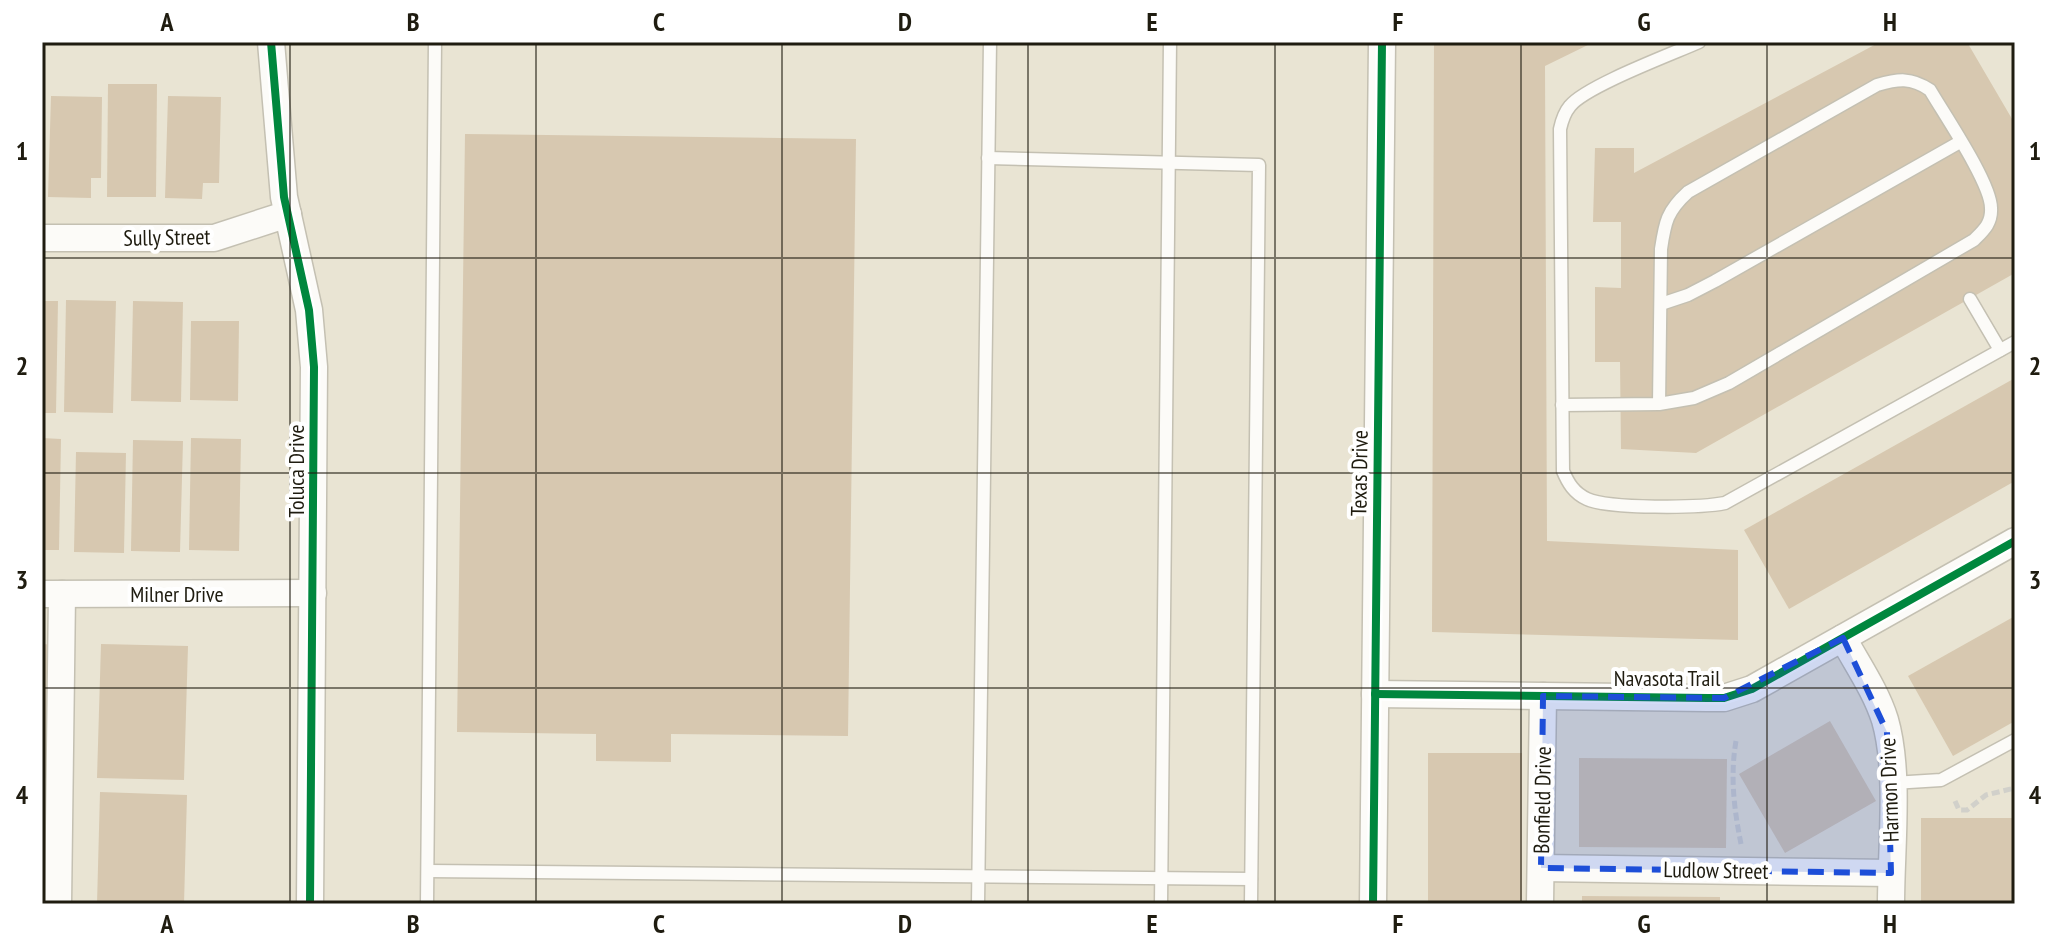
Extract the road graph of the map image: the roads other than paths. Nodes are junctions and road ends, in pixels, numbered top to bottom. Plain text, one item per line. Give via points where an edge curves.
1 (271, 42) edge
2 (435, 42) edge
3 (990, 42) edge
4 (1170, 42) edge
5 (1382, 42) edge
6 (1699, 42) edge
7 (1960, 142) junction
8 (988, 158) junction
9 (1169, 163) junction
10 (288, 214) junction
11 (42, 238) edge
12 (1970, 299) dead end
13 (1661, 304) junction
14 (2015, 342) edge
15 (2000, 350) junction
16 (1659, 404) junction
17 (1562, 405) junction
18 (2015, 541) edge
19 (313, 593) junction
20 (52, 594) edge
21 (1843, 638) junction
22 (1375, 694) junction
23 (1543, 696) junction
24 (2015, 740) edge
25 (1892, 783) junction
26 (1541, 868) junction
27 (428, 871) junction
28 (1891, 873) junction
29 (978, 876) junction
30 (1161, 878) junction
31 (1251, 879) junction
32 (58, 904) edge
33 (310, 904) edge
34 (427, 904) edge
35 (978, 904) edge
36 (1161, 904) edge
37 (1251, 904) edge
38 (1373, 904) edge
39 (1540, 904) edge
40 (1891, 904) edge

1 - 10 street, Toluca Drive
2 - 27 lane
3 - 8 lane
4 - 9 lane
5 - 22 street, Texas Drive
6 - 17 lane via 1581,96 1564,116
7 - 13 lane via 1715,281
7 - 13 lane via 1930,90 1915,80 1877,85 1688,192 1672,207 1661,249
7 - 16 lane via 1992,207 1988,226 1974,240 1729,383 1694,398
8 - 9 lane
8 - 29 lane
9 - 30 lane
9 - 31 lane via 1259,165
10 - 11 street, Sully Street via 214,238
10 - 19 street, Toluca Drive via 309,310 314,367
12 - 15 lane
13 - 16 lane
14 - 15 lane
15 - 17 lane via 1715,505 1604,504 1576,492 1563,471
16 - 17 lane
18 - 21 street, Navasota Trail
19 - 20 street, Milner Drive
19 - 33 street, Toluca Drive
20 - 32 street
21 - 23 street, Navasota Trail via 1752,689 1724,698
21 - 25 street, Harmon Drive via 1885,721
22 - 23 street, Navasota Trail
22 - 38 street, Texas Drive
23 - 26 street, Bonfield Drive
24 - 25 lane via 1941,780
25 - 28 street, Harmon Drive
26 - 28 street, Ludlow Street
26 - 39 street, Bonfield Drive
27 - 29 lane
27 - 34 lane
28 - 40 street, Harmon Drive
29 - 30 lane
29 - 35 lane
30 - 31 lane
30 - 36 lane
31 - 37 lane

